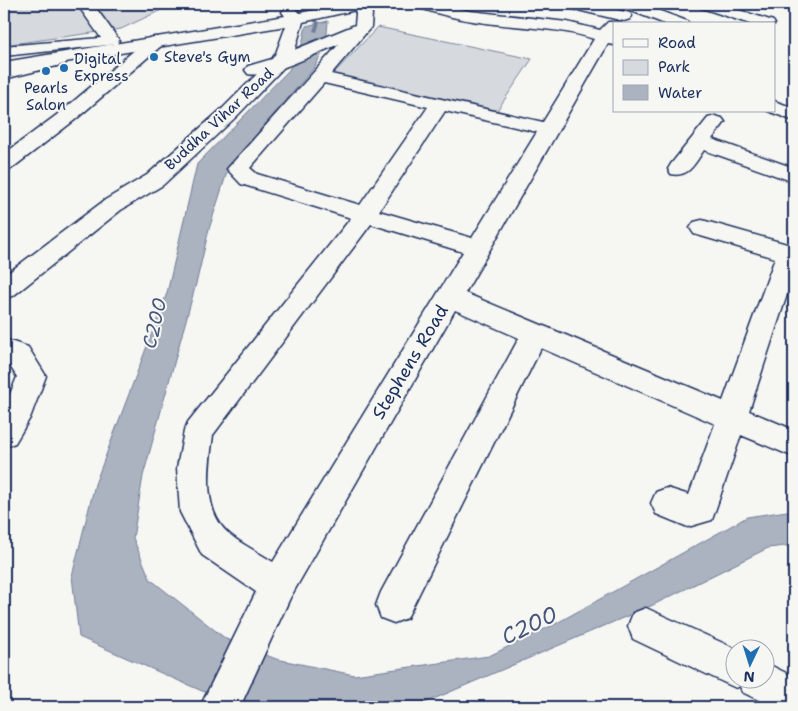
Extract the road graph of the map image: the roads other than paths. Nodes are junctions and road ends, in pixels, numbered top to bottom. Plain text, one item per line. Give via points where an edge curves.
1 (84, 4) edge
2 (330, 4) edge
3 (422, 4) edge
4 (571, 4) edge
5 (705, 4) edge
6 (357, 9) edge
7 (288, 14) junction
8 (623, 18) edge
9 (662, 22) edge
10 (761, 22) edge
11 (613, 33) edge
12 (155, 42) junction
13 (103, 44) junction
14 (4, 51) edge
15 (4, 58) edge
16 (283, 61) junction
17 (4, 67) edge
18 (254, 70) junction
19 (4, 74) edge
20 (321, 77) junction
21 (440, 104) junction
22 (776, 108) edge
23 (794, 115) edge
24 (715, 122) dead end
25 (549, 129) junction
26 (700, 142) junction
27 (4, 164) edge
28 (679, 169) dead end
29 (794, 175) edge
30 (113, 205) junction
31 (365, 215) junction
32 (702, 228) dead end
33 (477, 248) junction
34 (792, 254) edge
35 (4, 289) edge
36 (449, 297) junction
37 (535, 333) junction
38 (11, 352) edge
39 (731, 417) junction
40 (4, 434) edge
41 (794, 444) edge
42 (667, 503) dead end
43 (278, 586) junction
44 (394, 604) dead end
45 (646, 626) dead end
46 (726, 664) edge
47 (220, 707) edge

1 - 13 street via 108,34
2 - 7 street
3 - 8 street via 502,20 560,26
4 - 8 street
5 - 10 street
6 - 7 street
6 - 16 street via 329,41
6 - 20 street
7 - 12 street
7 - 13 street
7 - 16 street, Buddha Vihar Road
7 - 18 street, Buddha Vihar Road
8 - 9 street
11 - 25 street, Stephens Road
12 - 13 street
12 - 27 street via 70,115
13 - 14 street
13 - 15 street
13 - 17 street
13 - 19 street
16 - 18 street
16 - 30 street, Buddha Vihar Road via 155,180
18 - 30 street, Buddha Vihar Road via 134,176
20 - 21 street
20 - 31 street via 238,169 249,179
21 - 25 street
21 - 31 street
22 - 23 street
24 - 26 street
25 - 33 street, Stephens Road
26 - 28 street
26 - 29 street
30 - 35 street, Buddha Vihar Road
31 - 33 street
31 - 43 street via 199,431 193,468 196,512 214,543
32 - 34 street
33 - 36 street, Stephens Road
34 - 39 street
36 - 37 street
36 - 43 street, Stephens Road
37 - 39 street
37 - 44 street
38 - 40 street via 32,376 20,410
39 - 41 street
39 - 42 street via 700,509 688,511
43 - 47 street, Stephens Road
45 - 46 street

